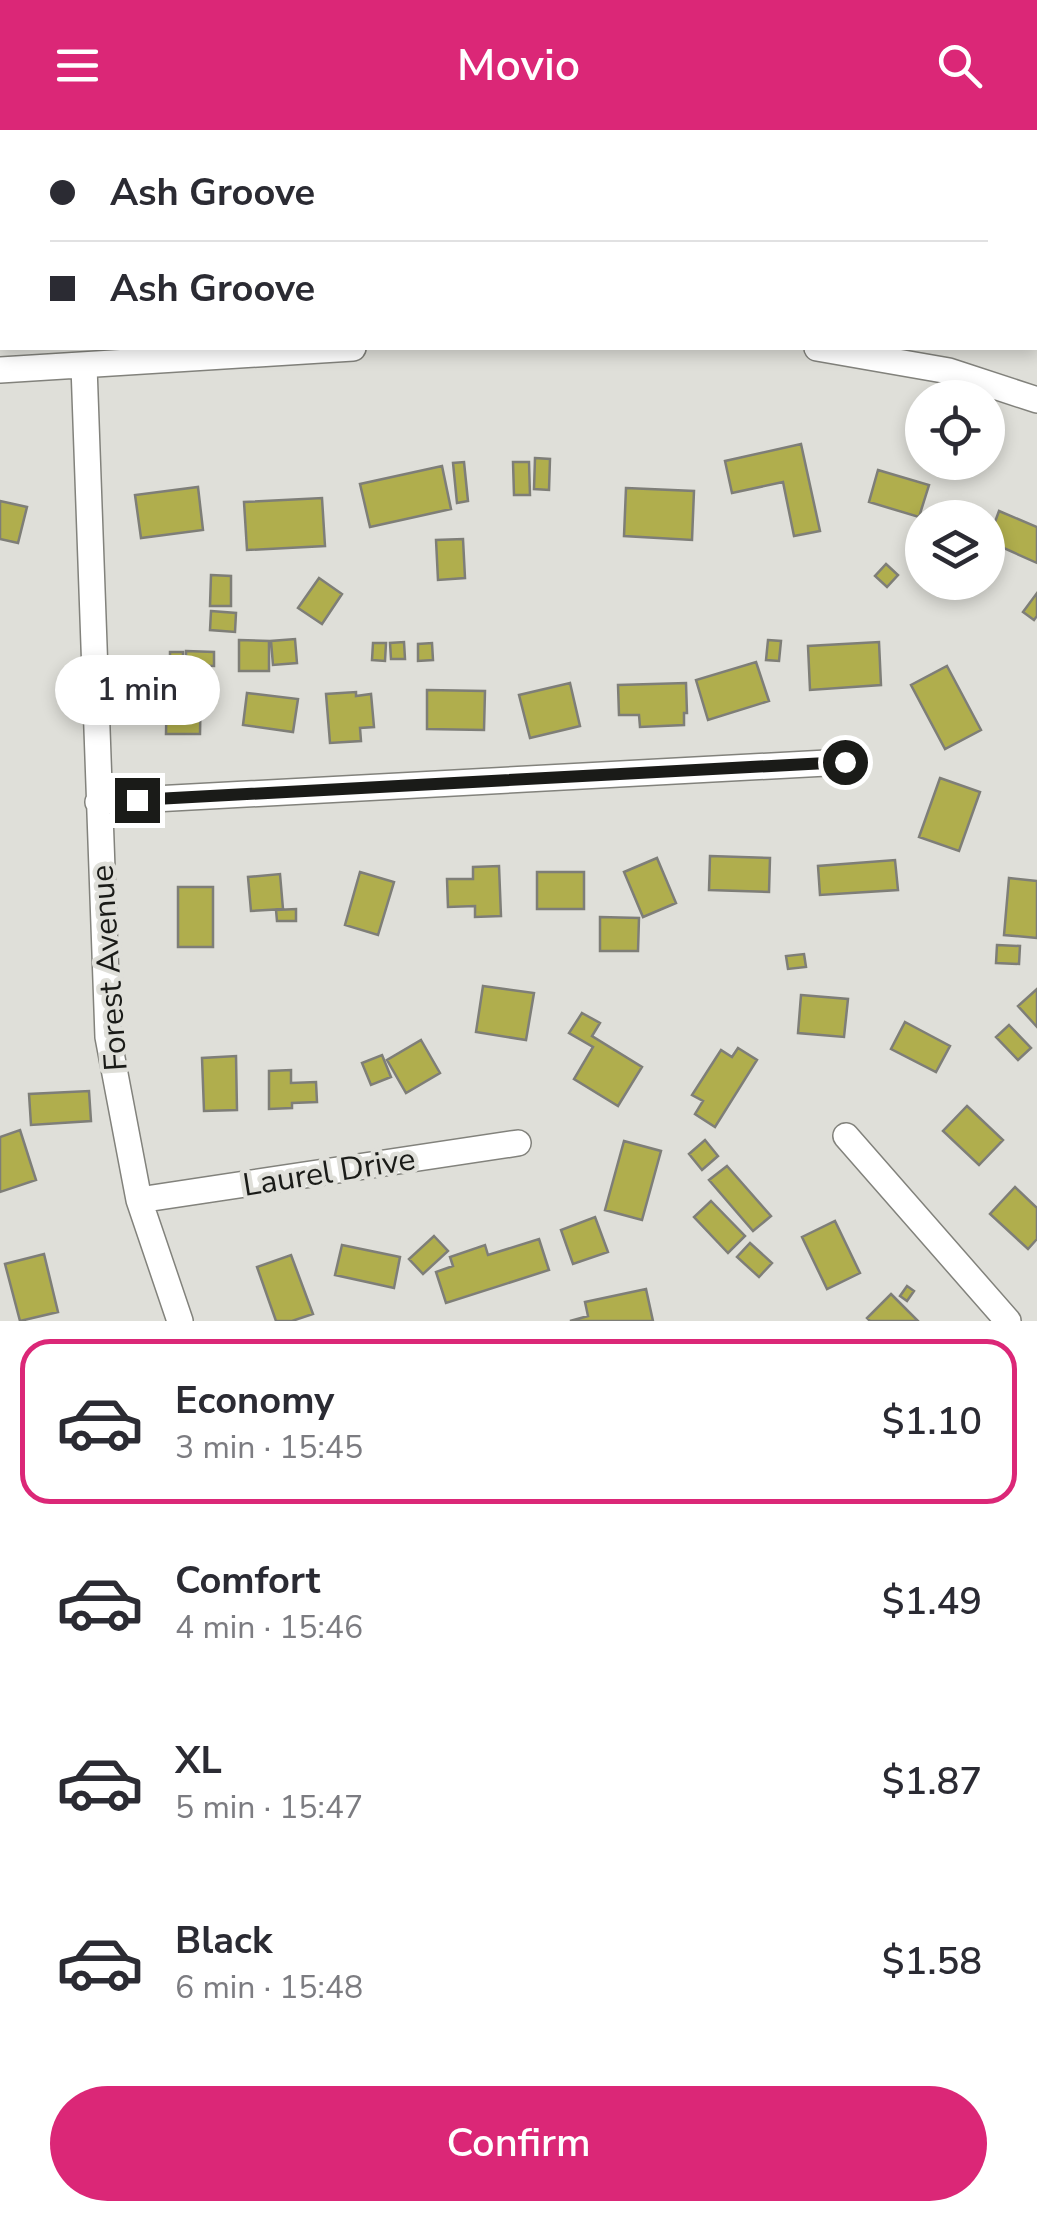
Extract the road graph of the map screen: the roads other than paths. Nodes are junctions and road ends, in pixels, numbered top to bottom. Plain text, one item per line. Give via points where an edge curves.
1 (324, 350) edge
2 (828, 350) edge
3 (84, 366) junction
4 (0, 370) edge
5 (1037, 400) edge
6 (845, 762) dead end
7 (98, 802) junction
8 (846, 1136) dead end
9 (518, 1143) dead end
10 (140, 1200) junction
11 (180, 1321) edge
12 (1008, 1321) edge

1 - 3 street
2 - 5 street via 949,371
3 - 4 street
3 - 7 street, Forest Avenue
6 - 7 street
7 - 10 street, Forest Avenue via 108,1037
8 - 12 street
9 - 10 street, Laurel Drive
10 - 11 street, Forest Avenue

